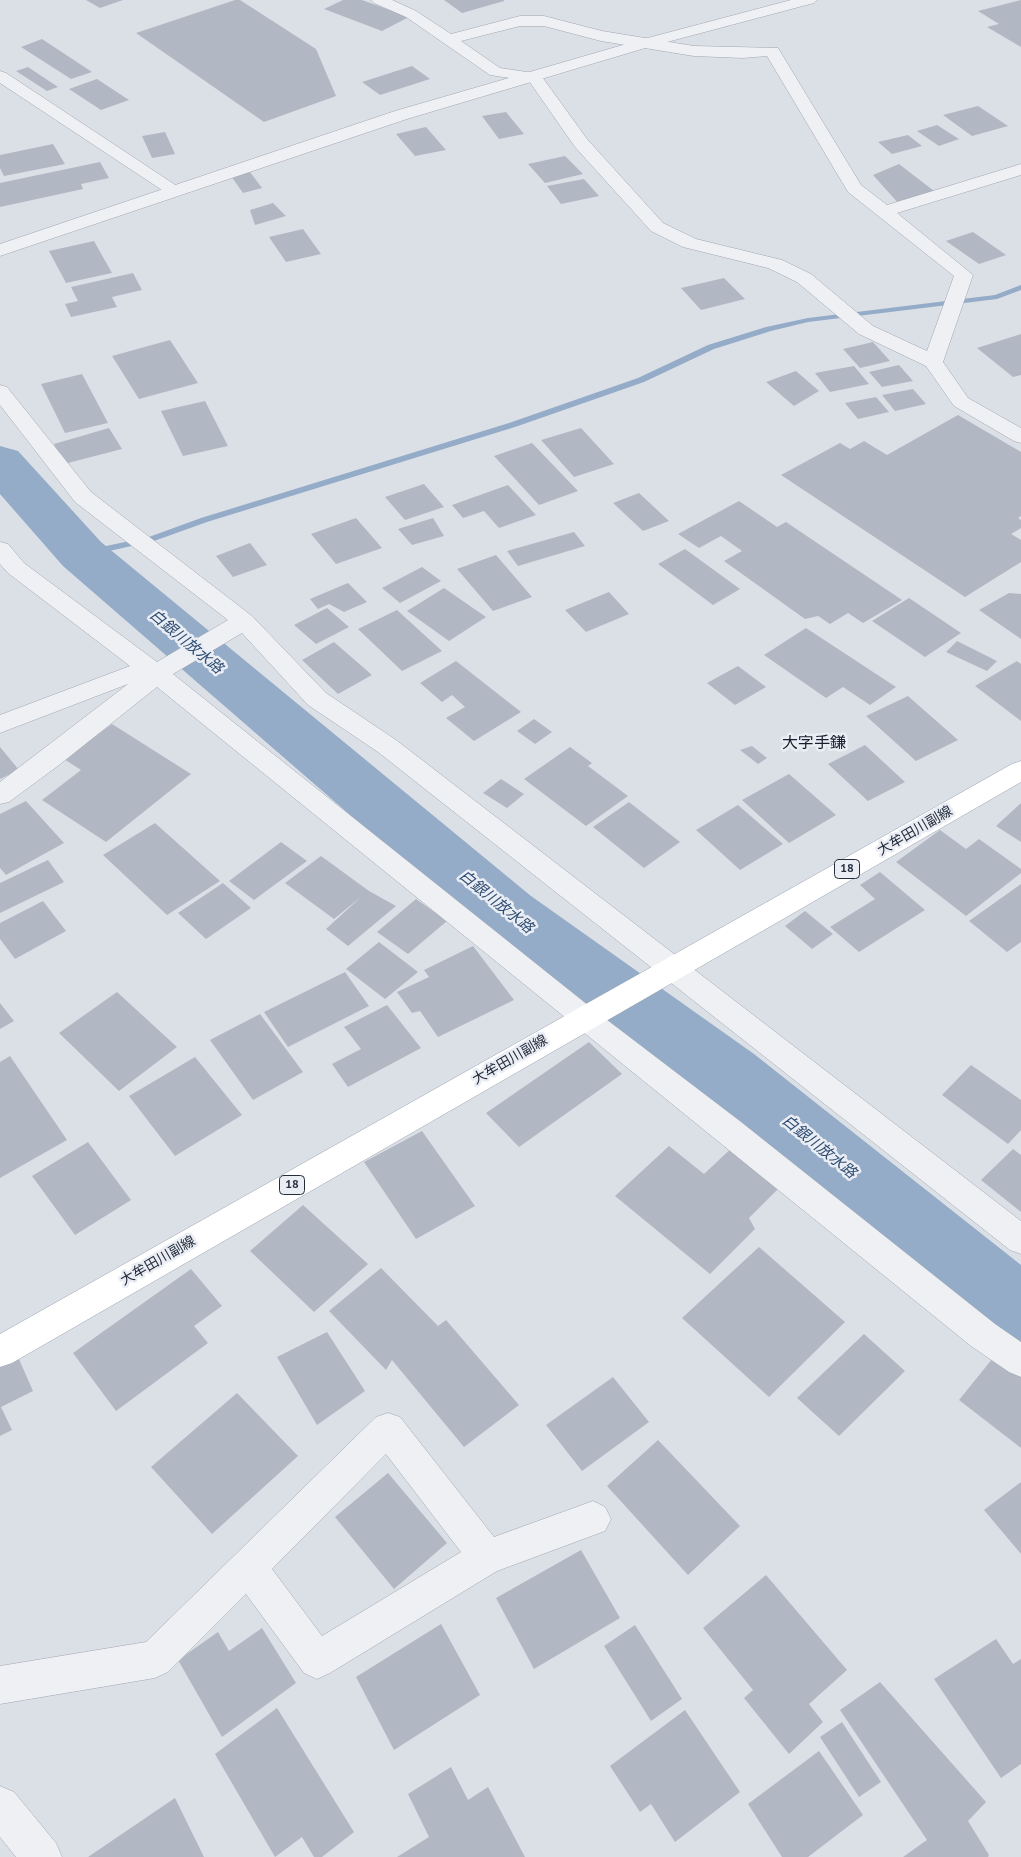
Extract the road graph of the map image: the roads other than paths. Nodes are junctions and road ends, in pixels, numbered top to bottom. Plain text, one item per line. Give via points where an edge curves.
1 (379, 0) edge
2 (764, 0) edge
3 (809, 0) edge
4 (450, 39) junction
5 (619, 39) junction
6 (646, 43) junction
7 (496, 72) junction
8 (0, 76) edge
9 (534, 77) junction
10 (1021, 169) edge
11 (167, 186) junction
12 (883, 212) junction
13 (0, 235) edge
14 (0, 250) edge
15 (933, 362) junction
16 (0, 391) edge
17 (1021, 438) edge
18 (0, 549) edge
19 (237, 625) junction
20 (156, 670) junction
21 (0, 724) edge
22 (1021, 770) edge
23 (0, 795) edge
24 (667, 972) junction
25 (587, 1016) junction
26 (1021, 1240) edge
27 (0, 1352) edge
28 (1021, 1361) edge
29 (593, 1519) dead end
30 (488, 1557) junction
31 (248, 1567) junction
32 (0, 1686) edge
33 (0, 1806) edge
34 (42, 1857) edge

1 - 4 street via 411,14
2 - 5 street
3 - 6 street
4 - 5 street via 520,22 544,21
4 - 7 street
5 - 6 street
5 - 7 street
6 - 9 street
6 - 12 street via 694,51 772,51 854,188
7 - 9 street
7 - 11 street via 388,106
8 - 11 street
9 - 11 street
9 - 15 street via 581,144 658,227 690,243 775,264 804,278 866,330
10 - 12 street
11 - 13 street
11 - 14 street
12 - 15 street via 964,275
15 - 17 street via 961,402
16 - 19 street via 83,497
18 - 20 street via 16,568
19 - 20 street
19 - 24 street via 317,699 387,746
20 - 21 street
20 - 23 street via 50,759
20 - 25 street
22 - 24 main road, 大牟田川副線 / 18
24 - 25 main road, 大牟田川副線 / 18
24 - 26 street
25 - 27 main road, 大牟田川副線 / 18
25 - 28 street via 983,1335
29 - 30 street
30 - 31 street via 317,1660
30 - 31 street via 388,1429
31 - 32 street via 155,1659
33 - 34 street

